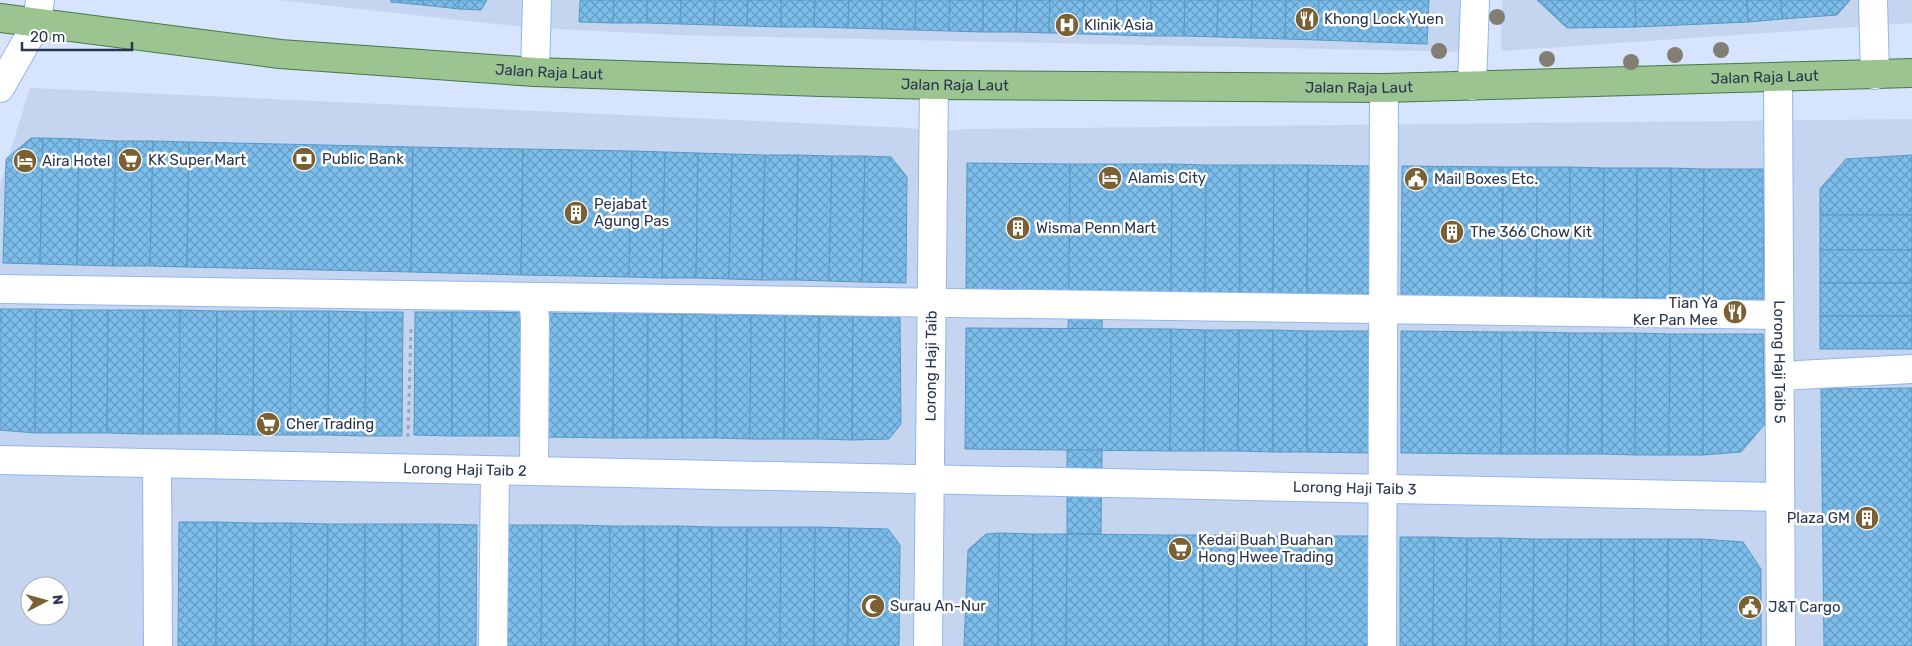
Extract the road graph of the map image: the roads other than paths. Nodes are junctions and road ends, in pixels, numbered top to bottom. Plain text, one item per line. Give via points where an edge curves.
1 (537, 0) edge
2 (1475, 0) edge
3 (1873, 0) edge
4 (38, 11) edge
5 (0, 18) edge
6 (535, 72) junction
7 (1912, 73) edge
8 (1876, 75) junction
9 (1778, 78) junction
10 (934, 85) junction
11 (1472, 86) junction
12 (0, 88) edge
13 (1384, 88) junction
14 (0, 289) edge
15 (533, 297) junction
16 (932, 302) junction
17 (1383, 310) junction
18 (1779, 315) junction
19 (1912, 369) edge
20 (1780, 376) junction
21 (0, 460) edge
22 (157, 464) junction
23 (495, 470) junction
24 (534, 471) junction
25 (930, 479) junction
26 (1383, 489) junction
27 (1780, 497) junction
28 (158, 646) edge
29 (493, 646) edge
30 (928, 646) edge
31 (1382, 646) edge
32 (1781, 646) edge

1 - 6 street
2 - 11 street
3 - 8 street
4 - 5 main road, Jalan Raja Laut
4 - 6 main road, Jalan Raja Laut via 280,54
4 - 12 street
6 - 10 main road, Jalan Raja Laut
7 - 8 main road, Jalan Raja Laut
8 - 9 main road, Jalan Raja Laut
9 - 11 main road, Jalan Raja Laut
9 - 18 street, Lorong Haji Taib 5
10 - 13 main road, Jalan Raja Laut
10 - 16 street, Lorong Haji Taib
11 - 13 main road, Jalan Raja Laut
13 - 17 street
14 - 15 street
15 - 16 street
15 - 24 street
16 - 17 street
16 - 25 street, Lorong Haji Taib
17 - 18 street
17 - 26 street
18 - 20 street, Lorong Haji Taib 5
19 - 20 street
20 - 27 street, Lorong Haji Taib 5
21 - 22 street, Lorong Haji Taib 2
22 - 23 street, Lorong Haji Taib 2
22 - 28 street
23 - 24 street, Lorong Haji Taib 2
23 - 29 street
24 - 25 street, Lorong Haji Taib 2
25 - 26 street, Lorong Haji Taib 3
25 - 30 street, Lorong Haji Taib
26 - 27 street, Lorong Haji Taib 3
26 - 31 street
27 - 32 street, Lorong Haji Taib 5

